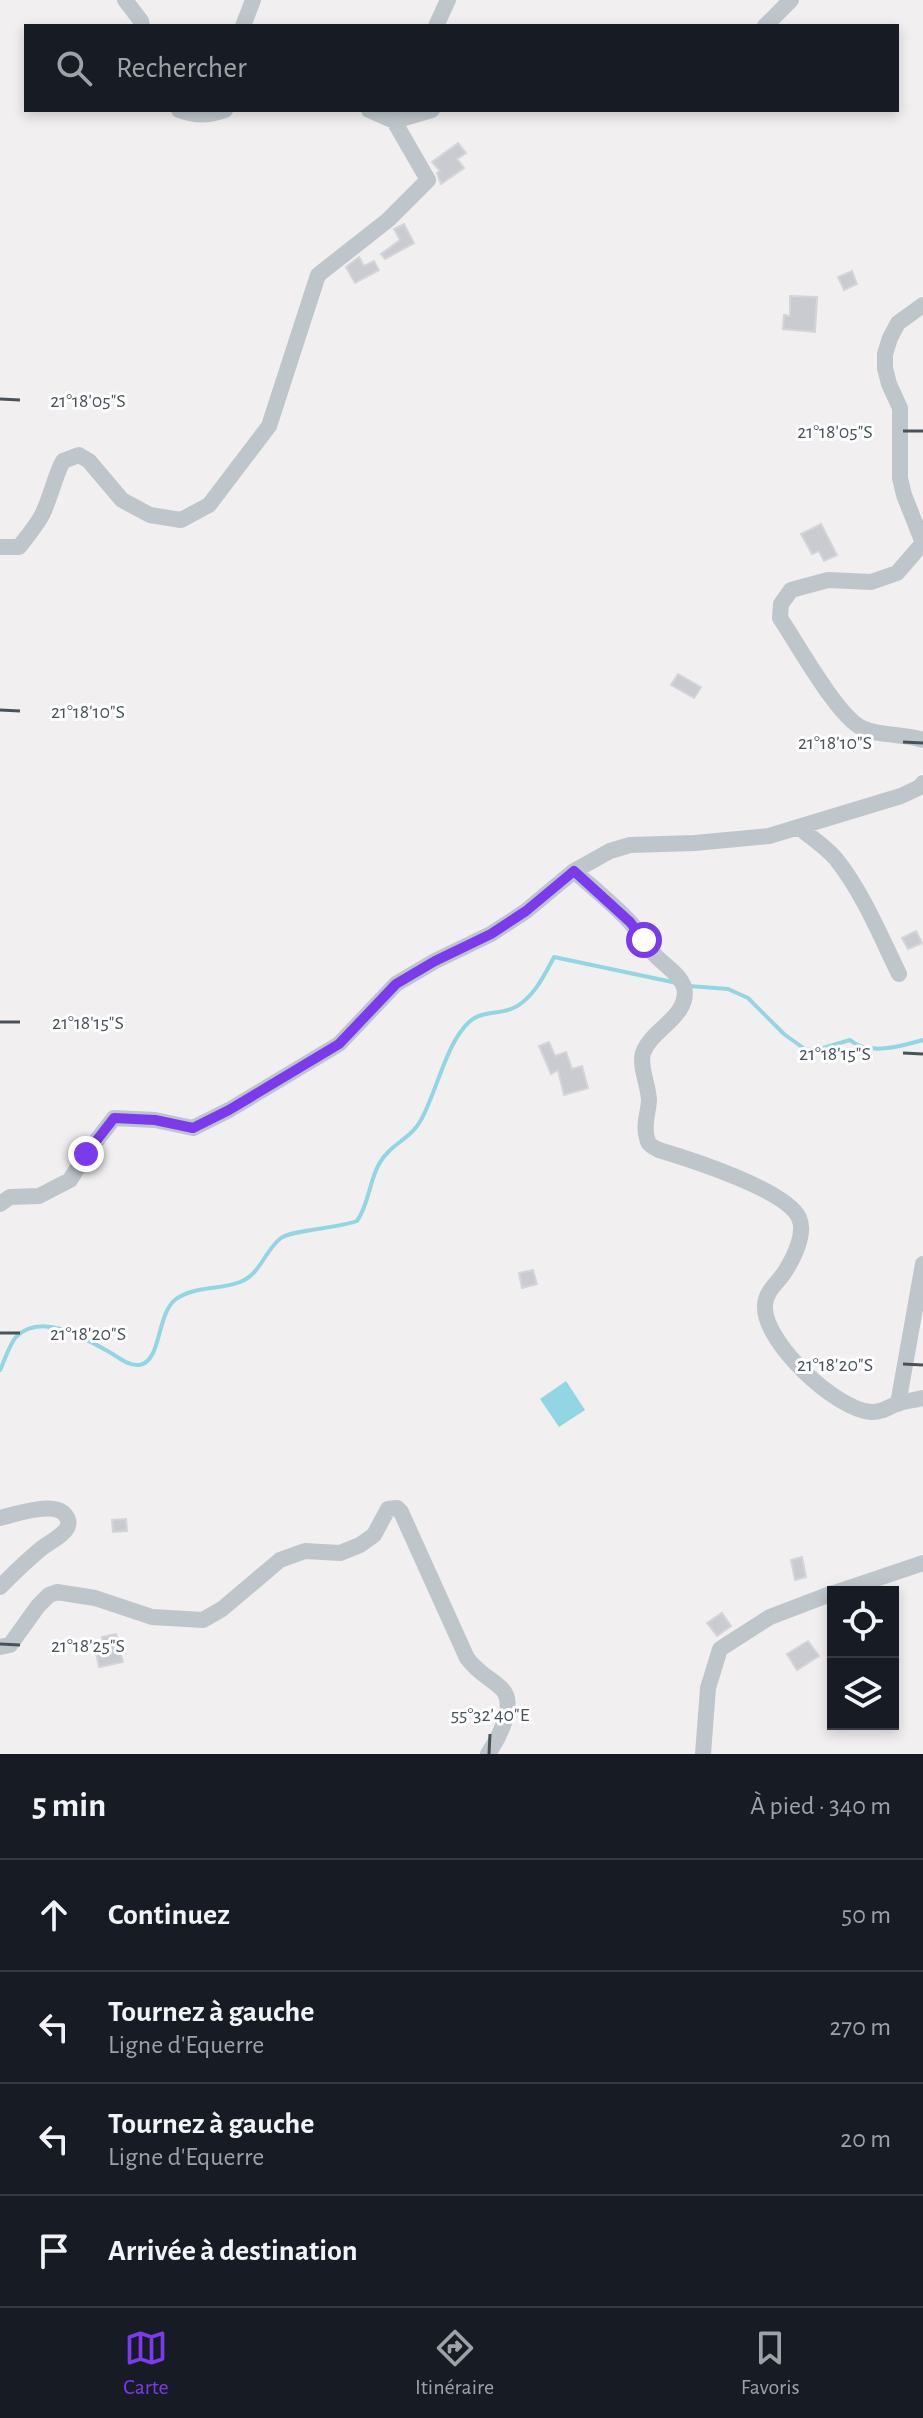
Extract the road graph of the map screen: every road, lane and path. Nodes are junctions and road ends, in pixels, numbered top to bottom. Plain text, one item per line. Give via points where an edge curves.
1 (125, 0) edge
2 (253, 0) edge
3 (448, 0) edge
4 (791, 0) edge
5 (142, 24) edge
6 (244, 24) edge
7 (437, 24) edge
8 (767, 24) edge
9 (186, 112) edge
10 (218, 112) edge
11 (374, 112) edge
12 (425, 112) edge
13 (394, 121) junction
14 (923, 305) edge
15 (923, 543) edge
16 (0, 547) edge
17 (923, 740) edge
18 (923, 783) edge
19 (798, 827) junction
20 (574, 871) junction
21 (899, 974) dead end
22 (0, 1204) edge
23 (923, 1264) edge
24 (923, 1398) edge
25 (898, 1404) junction
26 (0, 1518) edge
27 (923, 1563) edge
28 (856, 1586) edge
29 (0, 1587) edge
30 (827, 1596) edge
31 (0, 1647) edge
32 (488, 1754) edge
33 (703, 1754) edge

1 - 5 street
2 - 6 street
3 - 7 street
4 - 8 street
9 - 10 street
11 - 13 street
12 - 13 street
13 - 16 street via 428,180 388,220 318,275 269,426 209,505 181,520 150,515 122,500 79,455 63,461 41,517 19,547
14 - 15 street via 898,323 885,368 900,408 900,478
15 - 17 street via 897,573 871,582 828,580 791,590 781,604 780,618 838,707 859,727
18 - 19 street via 901,796
19 - 20 street via 769,836 630,845
19 - 21 street via 844,871
20 - 22 street via 491,934 396,984 339,1044 292,1074 193,1128 114,1118 70,1180 39,1196 10,1197
20 - 25 street via 630,922 684,987 681,1008 643,1053 650,1145 732,1175 790,1205 802,1229 786,1270 767,1294 765,1313 772,1331 788,1355 832,1396 874,1413
23 - 25 street
24 - 25 street
26 - 29 street via 51,1508 68,1522 62,1534
27 - 28 street
30 - 33 street via 770,1617 720,1649 708,1688
31 - 32 street via 10,1645 38,1606 57,1592 152,1617 203,1620 280,1560 305,1551 340,1553 360,1545 374,1535 388,1509 397,1508 467,1658 507,1696 508,1708

